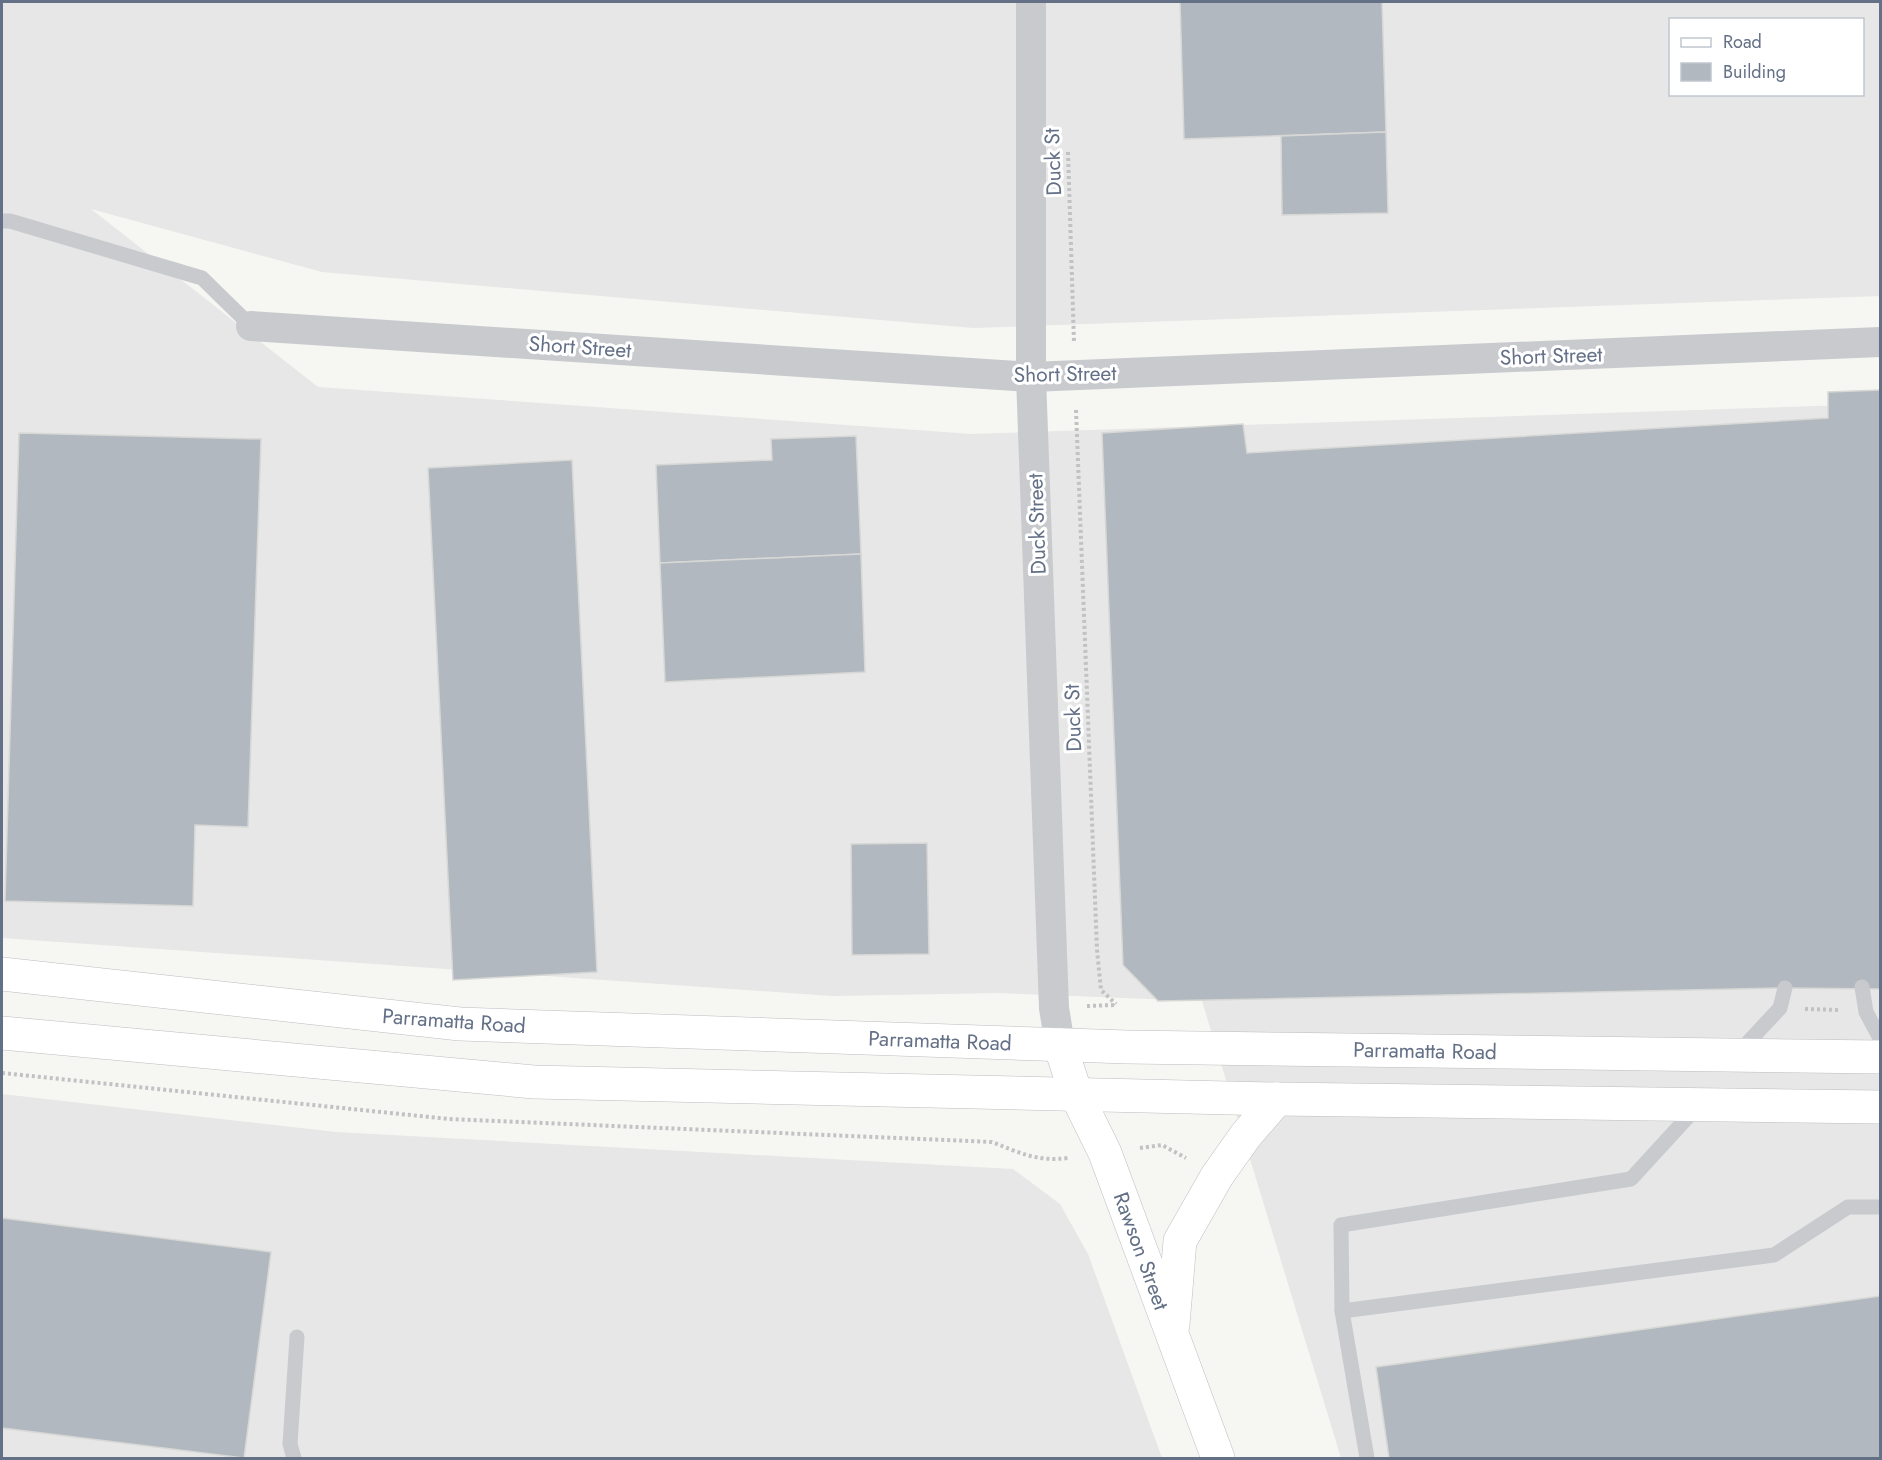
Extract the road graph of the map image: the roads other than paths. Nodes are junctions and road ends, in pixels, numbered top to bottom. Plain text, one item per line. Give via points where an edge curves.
1 (1030, 2) edge
2 (2, 221) edge
3 (251, 326) joint
4 (1881, 342) edge
5 (1031, 377) junction
6 (2, 974) edge
7 (1862, 987) dead end
8 (1785, 988) dead end
9 (2, 1033) edge
10 (1881, 1038) edge
11 (1060, 1045) junction
12 (1737, 1055) junction
13 (1881, 1057) edge
14 (1076, 1094) junction
15 (1276, 1099) junction
16 (1699, 1105) junction
17 (1881, 1107) edge
18 (1881, 1207) edge
19 (1342, 1311) junction
20 (1172, 1334) junction
21 (297, 1337) dead end
22 (294, 1458) edge
23 (1218, 1458) edge
24 (1367, 1458) edge

1 - 5 street, Duck Street
2 - 3 lane via 202,278
3 - 5 street, Short Street
4 - 5 street, Short Street
5 - 11 street, Duck Street via 1054,1008
6 - 11 main road, Parramatta Road via 460,1024
7 - 10 lane via 1866,1012
8 - 12 lane via 1779,1008
9 - 14 main road via 534,1082
11 - 12 main road, Parramatta Road
11 - 14 main road, Rawson Street
12 - 13 main road, Parramatta Road
14 - 15 main road
14 - 20 main road, Rawson Street via 1105,1154
15 - 16 main road
15 - 20 main road via 1217,1176 1180,1241
16 - 17 main road
16 - 19 lane via 1631,1179 1341,1225
18 - 19 lane via 1848,1207 1774,1255
19 - 24 lane
20 - 23 main road, Rawson Street
21 - 22 lane via 290,1444

